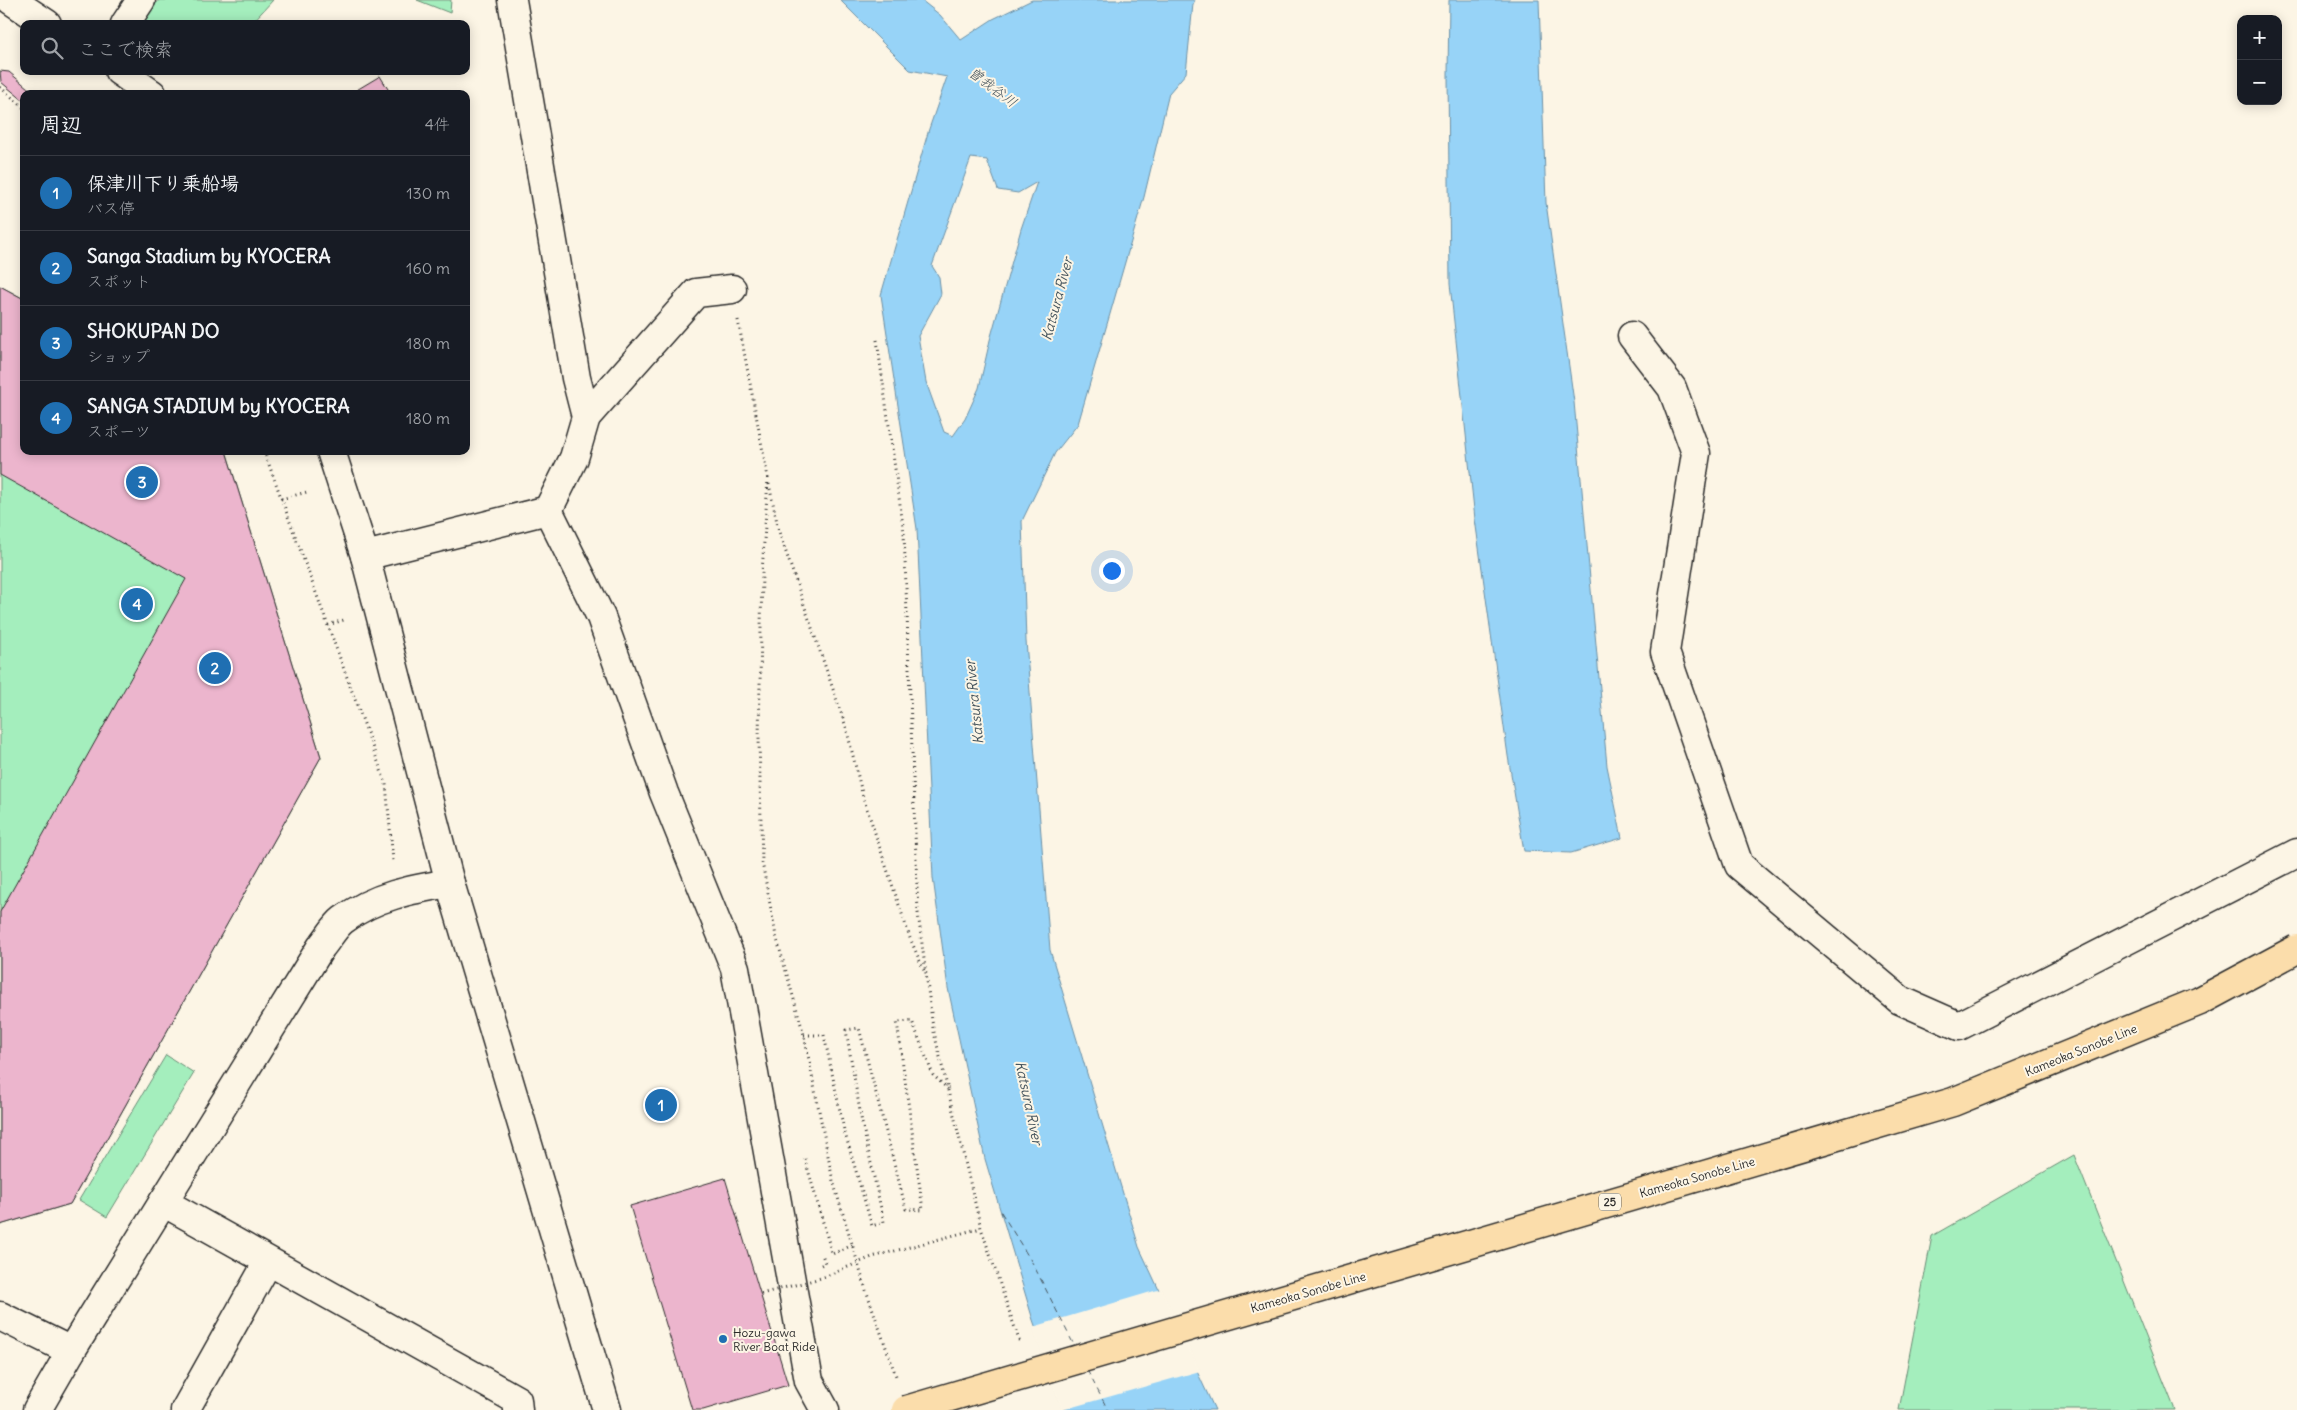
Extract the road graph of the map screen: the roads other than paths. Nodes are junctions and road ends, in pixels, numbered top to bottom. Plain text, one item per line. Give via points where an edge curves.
1 (11, 0) edge
2 (141, 0) edge
3 (512, 0) edge
4 (41, 20) edge
5 (128, 20) edge
6 (125, 75) edge
7 (146, 90) edge
8 (732, 289) road end
9 (1632, 336) dead end
10 (586, 417) junction
11 (332, 455) edge
12 (548, 510) junction
13 (365, 556) junction
14 (2297, 853) edge
15 (450, 883) junction
16 (2297, 949) edge
17 (163, 1202) junction
18 (268, 1262) junction
19 (0, 1316) edge
20 (71, 1351) junction
21 (37, 1410) edge
22 (185, 1410) edge
23 (518, 1410) edge
24 (608, 1410) edge
25 (825, 1410) edge
26 (906, 1410) edge

1 - 4 street
2 - 5 street
3 - 10 street via 576,378
6 - 7 street
8 - 10 street via 696,293
9 - 14 street via 1672,388 1696,453 1665,652 1739,865 1900,1000 1959,1026
10 - 12 street via 574,458
11 - 13 street
12 - 13 street
12 - 25 street via 601,617 664,793 735,968 809,1381
13 - 15 street
15 - 17 street via 410,889 374,901 342,920 321,947
15 - 24 street
16 - 26 main road, Kameoka Sonobe Line / 25, bridge via 2200,1001 1953,1102
17 - 18 street
17 - 20 street
18 - 22 street
18 - 23 street via 517,1400
19 - 20 street
20 - 21 street

